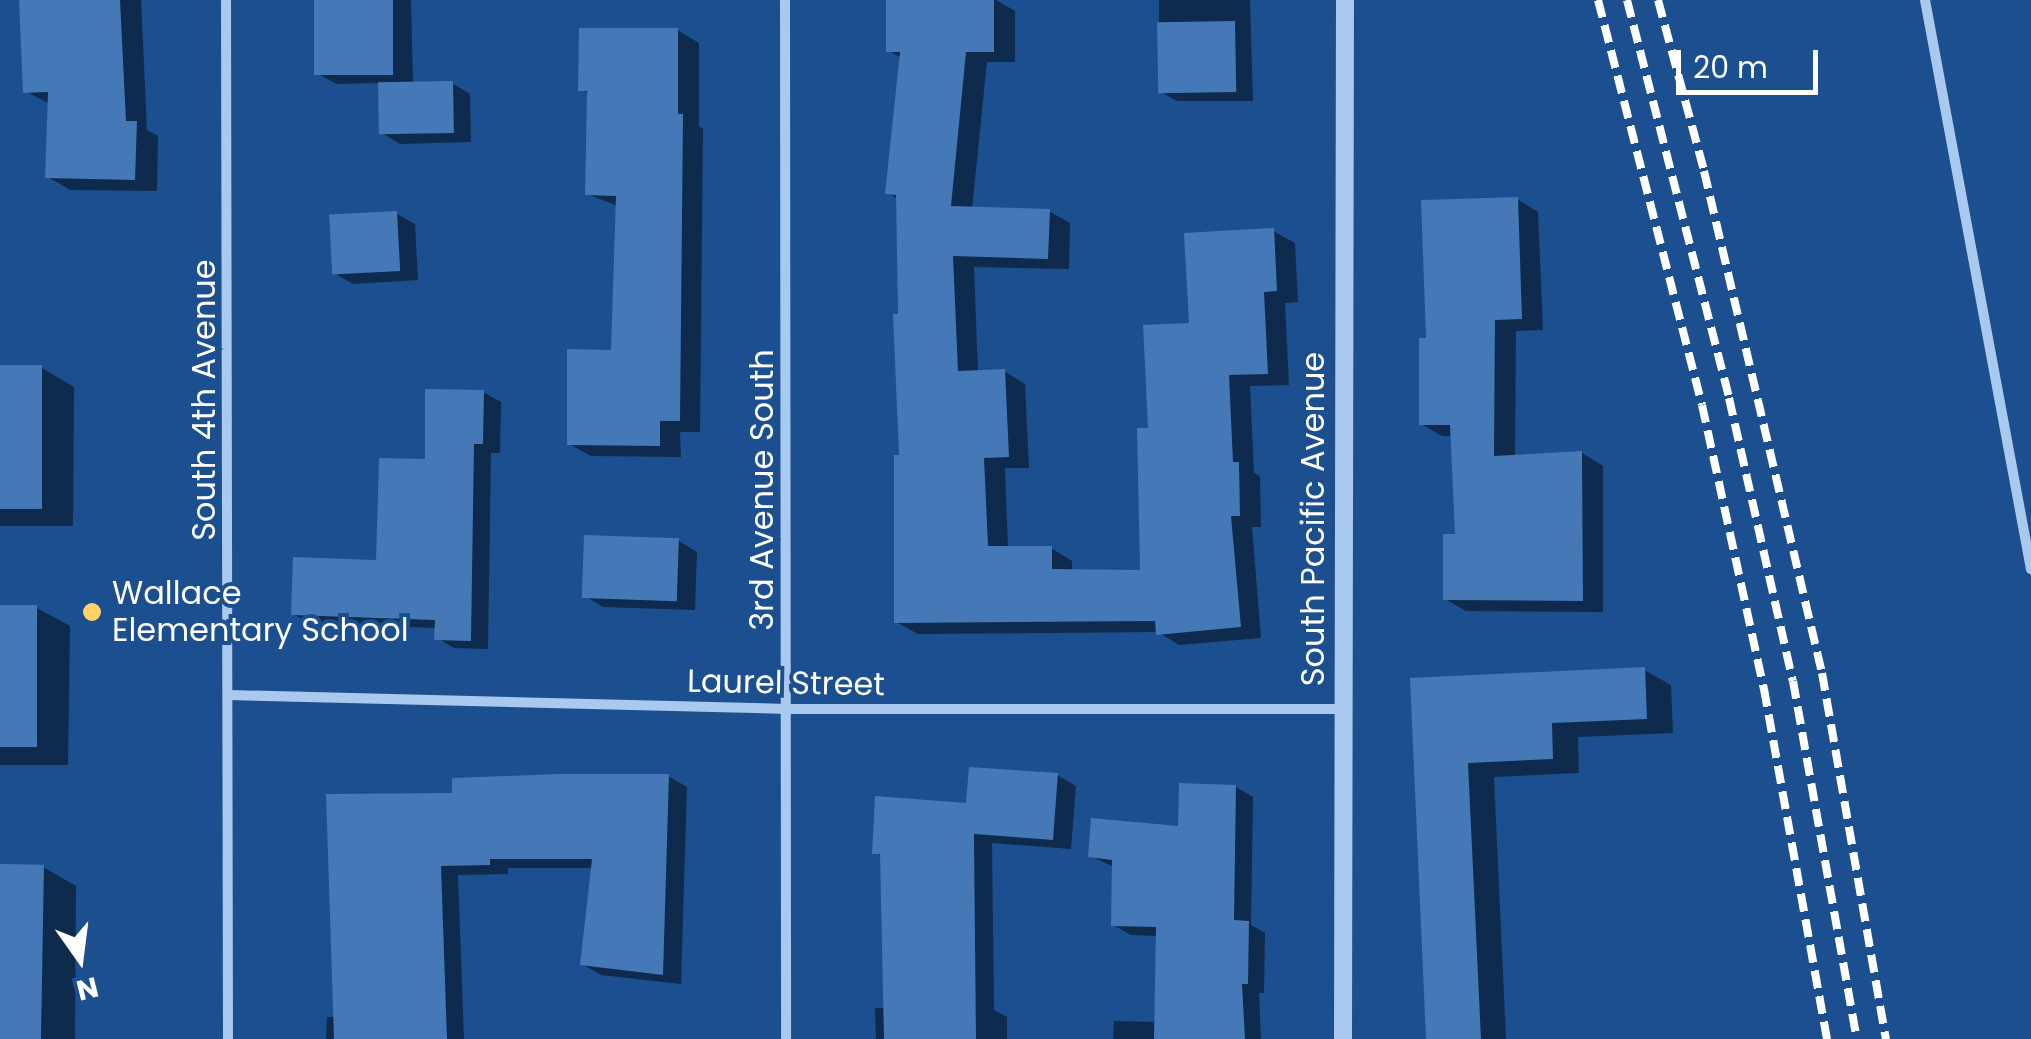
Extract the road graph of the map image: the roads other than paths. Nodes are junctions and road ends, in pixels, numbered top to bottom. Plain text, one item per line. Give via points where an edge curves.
1 (226, 0) edge
2 (785, 0) edge
3 (1345, 0) edge
4 (1924, 0) edge
5 (2031, 569) edge
6 (229, 695) junction
7 (788, 709) junction
8 (1342, 710) junction
9 (228, 1039) edge
10 (786, 1039) edge
11 (1343, 1039) edge

1 - 6 street, South 4th Avenue
2 - 7 street, 3rd Avenue South
3 - 8 street, South Pacific Avenue
4 - 5 street
6 - 7 street, Laurel Street
6 - 9 street, South 4th Avenue
7 - 8 street, Laurel Street
7 - 10 street, 3rd Avenue South
8 - 11 street, South Pacific Avenue

